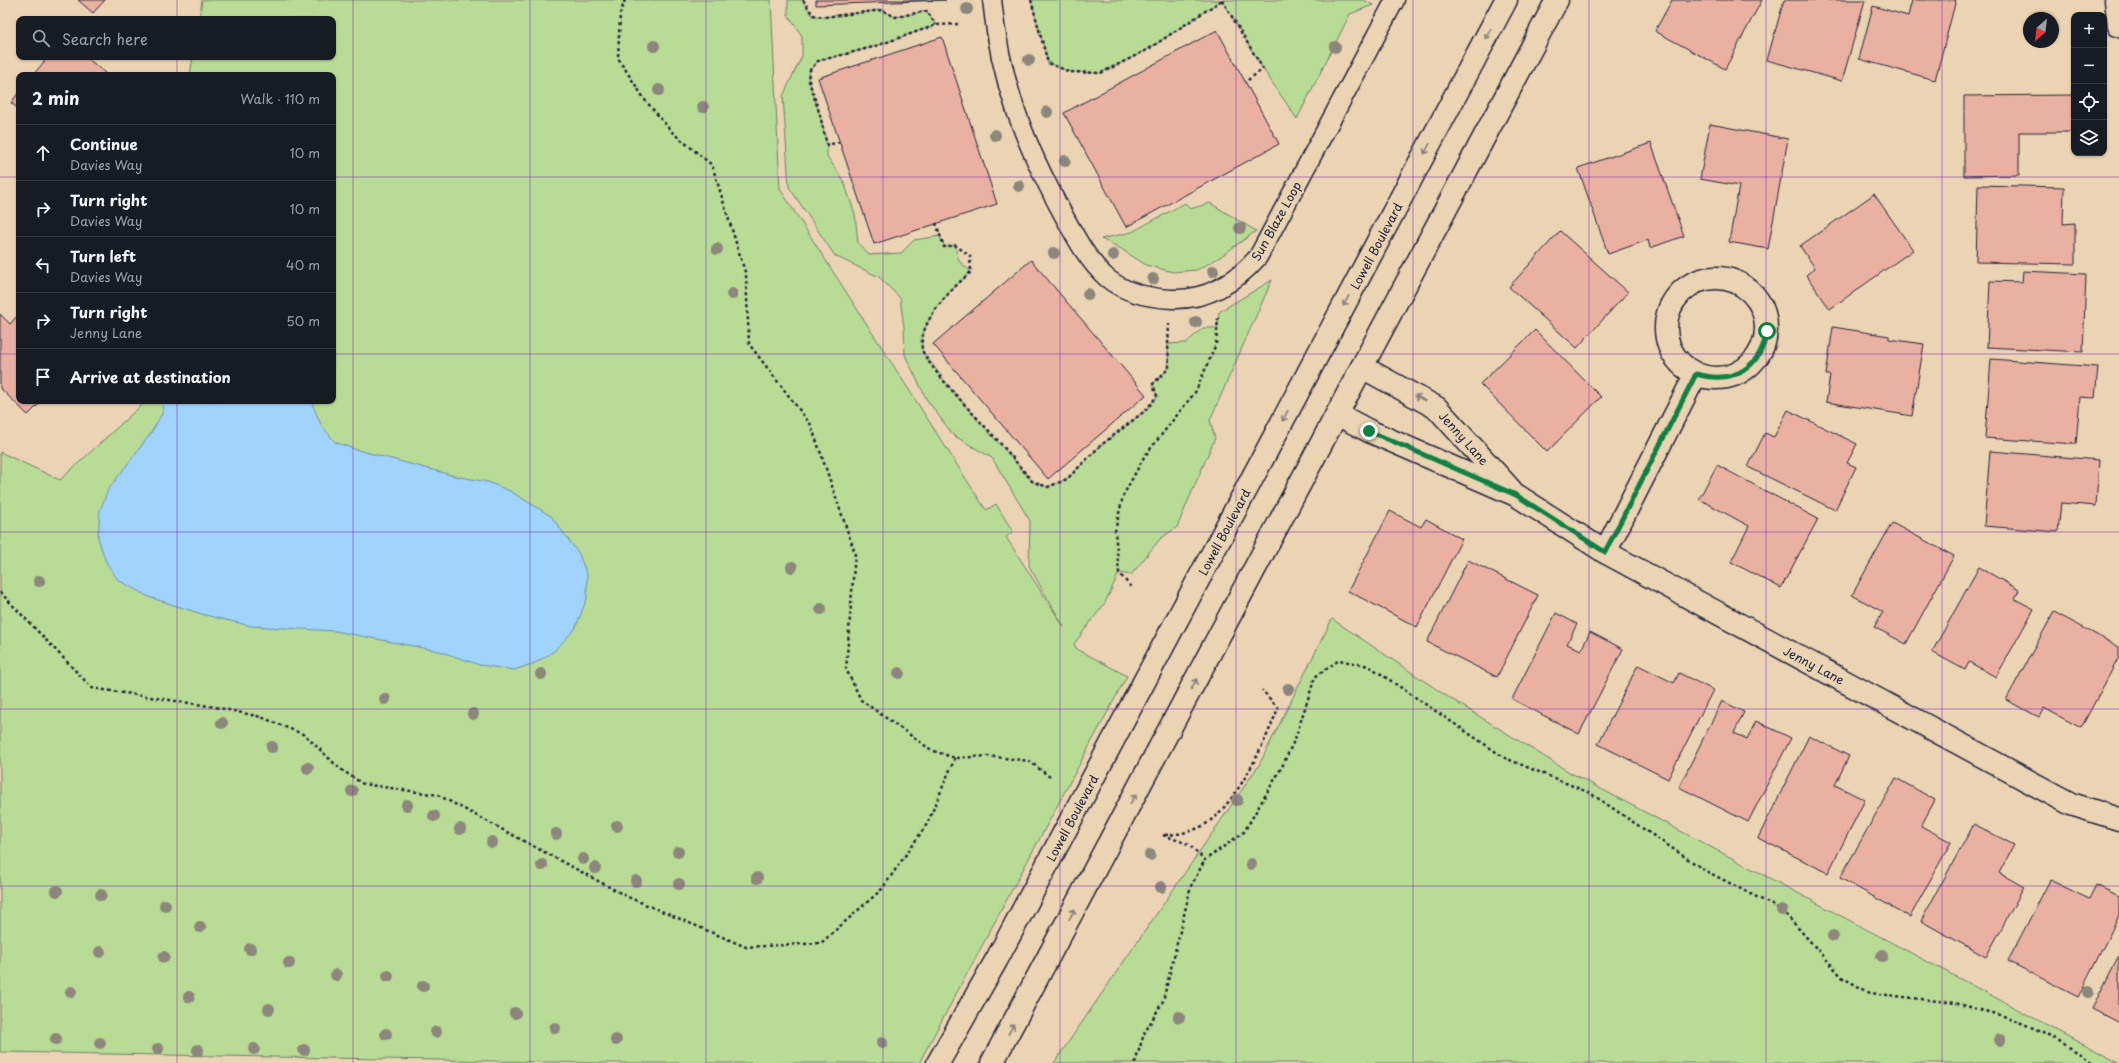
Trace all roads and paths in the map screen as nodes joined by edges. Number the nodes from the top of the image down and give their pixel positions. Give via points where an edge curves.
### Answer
1 (625, 0) edge
2 (803, 0) edge
3 (992, 0) edge
4 (1031, 0) edge
5 (1222, 0) edge
6 (1395, 0) edge
7 (1506, 0) edge
8 (1557, 0) edge
9 (2116, 0) edge
10 (958, 24) dead end
11 (936, 25) junction
12 (2119, 26) edge
13 (1245, 82) dead end
14 (840, 142) dead end
15 (936, 223) dead end
16 (1210, 292) junction
17 (1169, 324) dead end
18 (1362, 367) junction
19 (1696, 374) junction
20 (1337, 414) junction
21 (1516, 495) junction
22 (1605, 552) junction
23 (1131, 587) dead end
24 (0, 592) edge
25 (1262, 690) dead end
26 (955, 758) junction
27 (1050, 777) dead end
28 (2119, 819) edge
29 (1205, 860) junction
30 (938, 1063) edge
31 (992, 1063) edge
32 (1135, 1063) edge
33 (2094, 1063) edge

1 - 26 path via 620,14 618,58 646,100 673,133 712,165 746,275 749,344 811,425 855,553 846,668 862,700 931,750
2 - 11 path via 812,15 824,17 882,10 895,17 927,11
3 - 16 lane, Sun Blaze Loop via 995,33 1006,84 1023,134 1045,182 1085,254 1121,287 1152,298 1186,300
4 - 5 path via 1048,63 1070,72 1101,73 1147,50
5 - 13 path via 1263,69
6 - 16 lane, Sun Blaze Loop via 1258,257 1247,270 1219,290
7 -> 30 main road, Lowell Boulevard via 997,959
8 - 18 main road
9 - 12 main road
10 - 11 path
11 - 14 path via 873,47 818,61 810,70 808,78 827,145
15 - 17 path via 944,248 955,245 970,256 971,272 954,286 932,316 923,333 922,350 944,381 1033,482 1048,487 1067,479 1100,446 1150,405 1157,396 1153,384 1169,368
16 - 23 path via 1219,312 1216,344 1196,391 1144,457 1123,496 1115,530 1119,573
18 - 20 main road
21 -> 18 main road, Jenny Lane via 1437,408
19 - 19 main road via 1720,378 1743,371 1760,354 1765,343 1766,319 1762,307 1751,292 1736,282 1713,278 1701,280 1680,292 1672,302 1666,326 1670,349 1685,368
19 - 22 main road
20 - 21 main road, Jenny Lane via 1369,431
31 -> 20 main road
21 - 22 main road, Jenny Lane
22 - 28 main road, Jenny Lane via 2071,804
24 - 26 path via 92,688 215,707 261,717 305,735 339,768 363,784 438,795 628,896 746,948 821,943 882,890 927,824
25 - 29 path via 1278,708 1266,740 1231,798 1211,821 1187,833 1163,835 1188,844
26 - 27 path via 988,756 1029,761
29 - 32 path via 1191,886 1163,1001 1144,1034
29 - 33 path via 1244,832 1282,767 1296,736 1315,677 1339,660 1369,666 1505,758 1590,793 1706,871 1782,910 1843,978 1870,992 1954,1003 2007,1017 2045,1033

